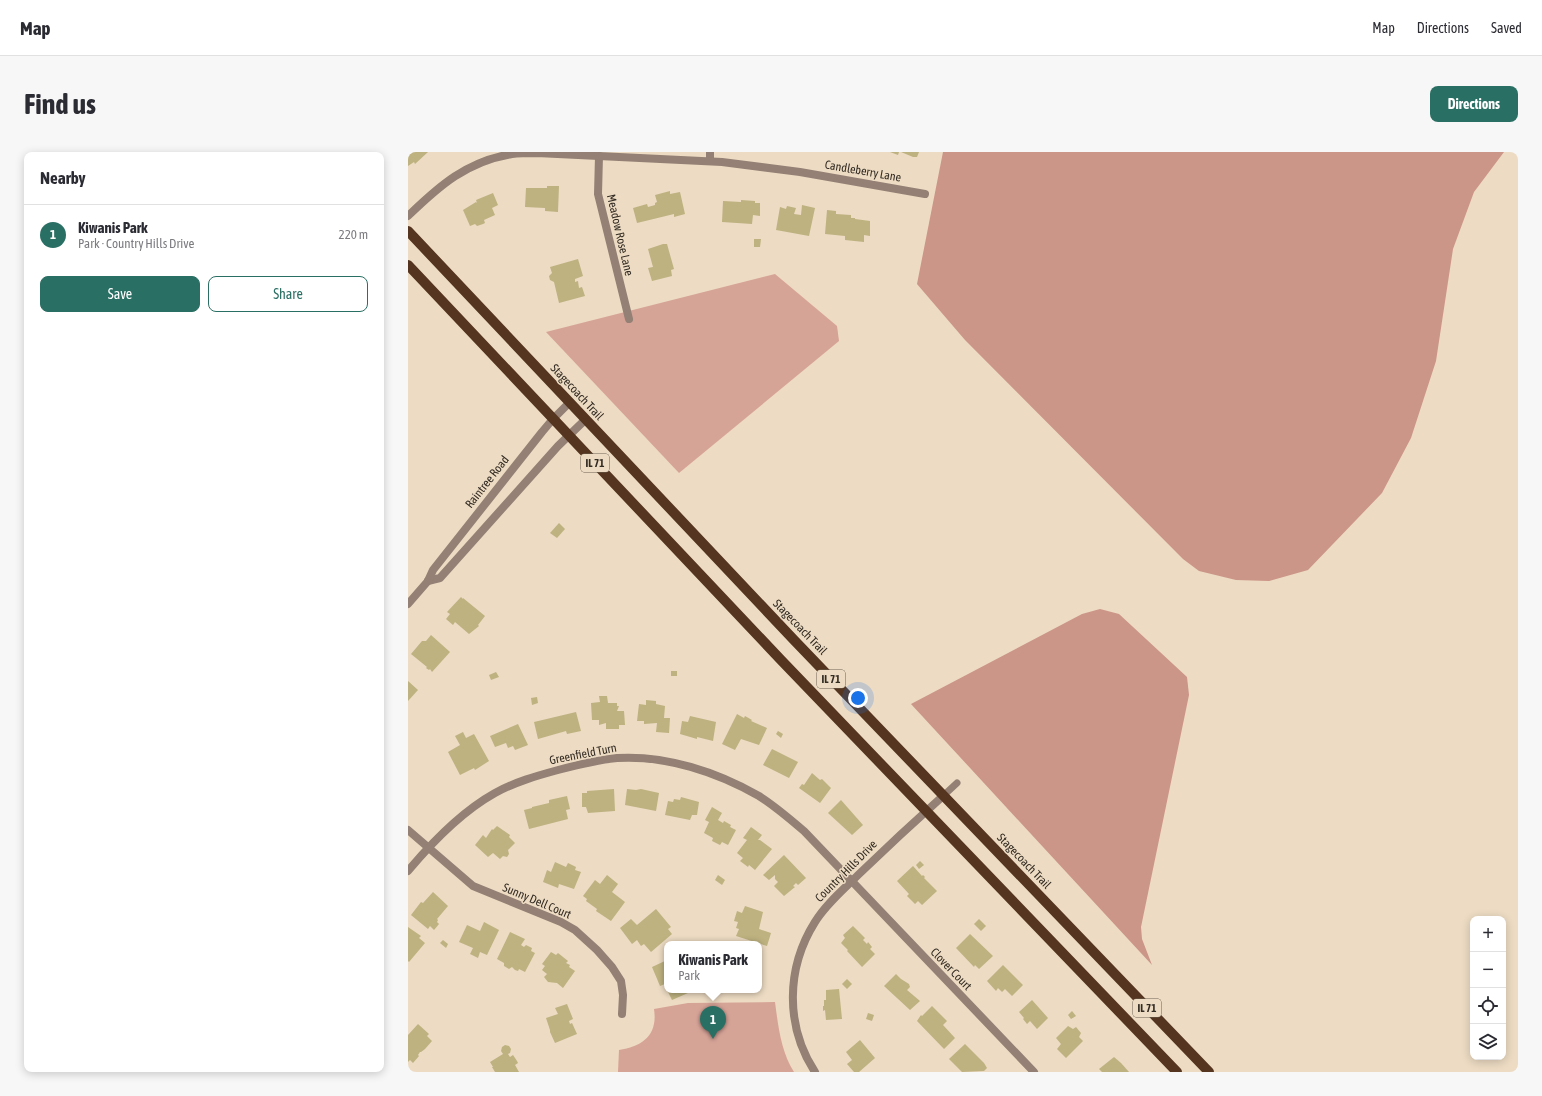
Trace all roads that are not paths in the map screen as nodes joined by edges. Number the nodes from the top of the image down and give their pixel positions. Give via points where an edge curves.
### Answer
1 (710, 152) edge
2 (599, 156) junction
3 (710, 161) junction
4 (925, 194) dead end
5 (408, 216) edge
6 (408, 231) edge
7 (408, 266) edge
8 (629, 319) dead end
9 (570, 402) junction
10 (553, 418) junction
11 (586, 419) junction
12 (569, 436) junction
13 (428, 581) junction
14 (408, 604) edge
15 (957, 783) dead end
16 (943, 796) junction
17 (926, 812) junction
18 (408, 830) edge
19 (428, 847) junction
20 (408, 871) edge
21 (852, 882) junction
22 (622, 1014) dead end
23 (815, 1072) edge
24 (1034, 1072) edge
25 (1177, 1072) edge
26 (1209, 1072) edge

1 - 3 street
2 - 3 street, Candleberry Lane
2 - 5 street, Candleberry Lane via 537,153 500,157 473,166 451,178
2 - 8 street, Meadow Rose Lane via 598,194
3 - 4 street, Candleberry Lane via 800,172
6 - 9 main road, Stagecoach Trail / IL 71
7 - 10 main road, IL 71
9 - 10 street, Raintree Road
9 - 11 main road, Stagecoach Trail / IL 71
10 - 12 main road, IL 71
10 - 13 street, Raintree Road via 433,570
11 - 12 street, Raintree Road
11 - 16 main road, Stagecoach Trail / IL 71
12 - 13 street, Raintree Road via 440,578
12 - 17 main road, IL 71
13 - 14 street, Raintree Road
15 - 16 lane
16 - 17 street, Country Hills Drive
16 - 26 main road, Stagecoach Trail / IL 71
17 - 21 street, Country Hills Drive
17 - 25 main road, IL 71
18 - 19 street, Sunny Dell Court
19 - 20 street, Greenfield Turn
19 - 21 street, Greenfield Turn via 461,817 495,793 530,778 592,762 638,758 706,771 760,797 804,831
19 - 22 street, Sunny Dell Court via 473,886 575,930 612,967 621,981
21 - 23 street, Country Hills Drive via 831,901 815,921 803,944 795,971 792,996 795,1023 801,1047
21 - 24 street, Clover Court

